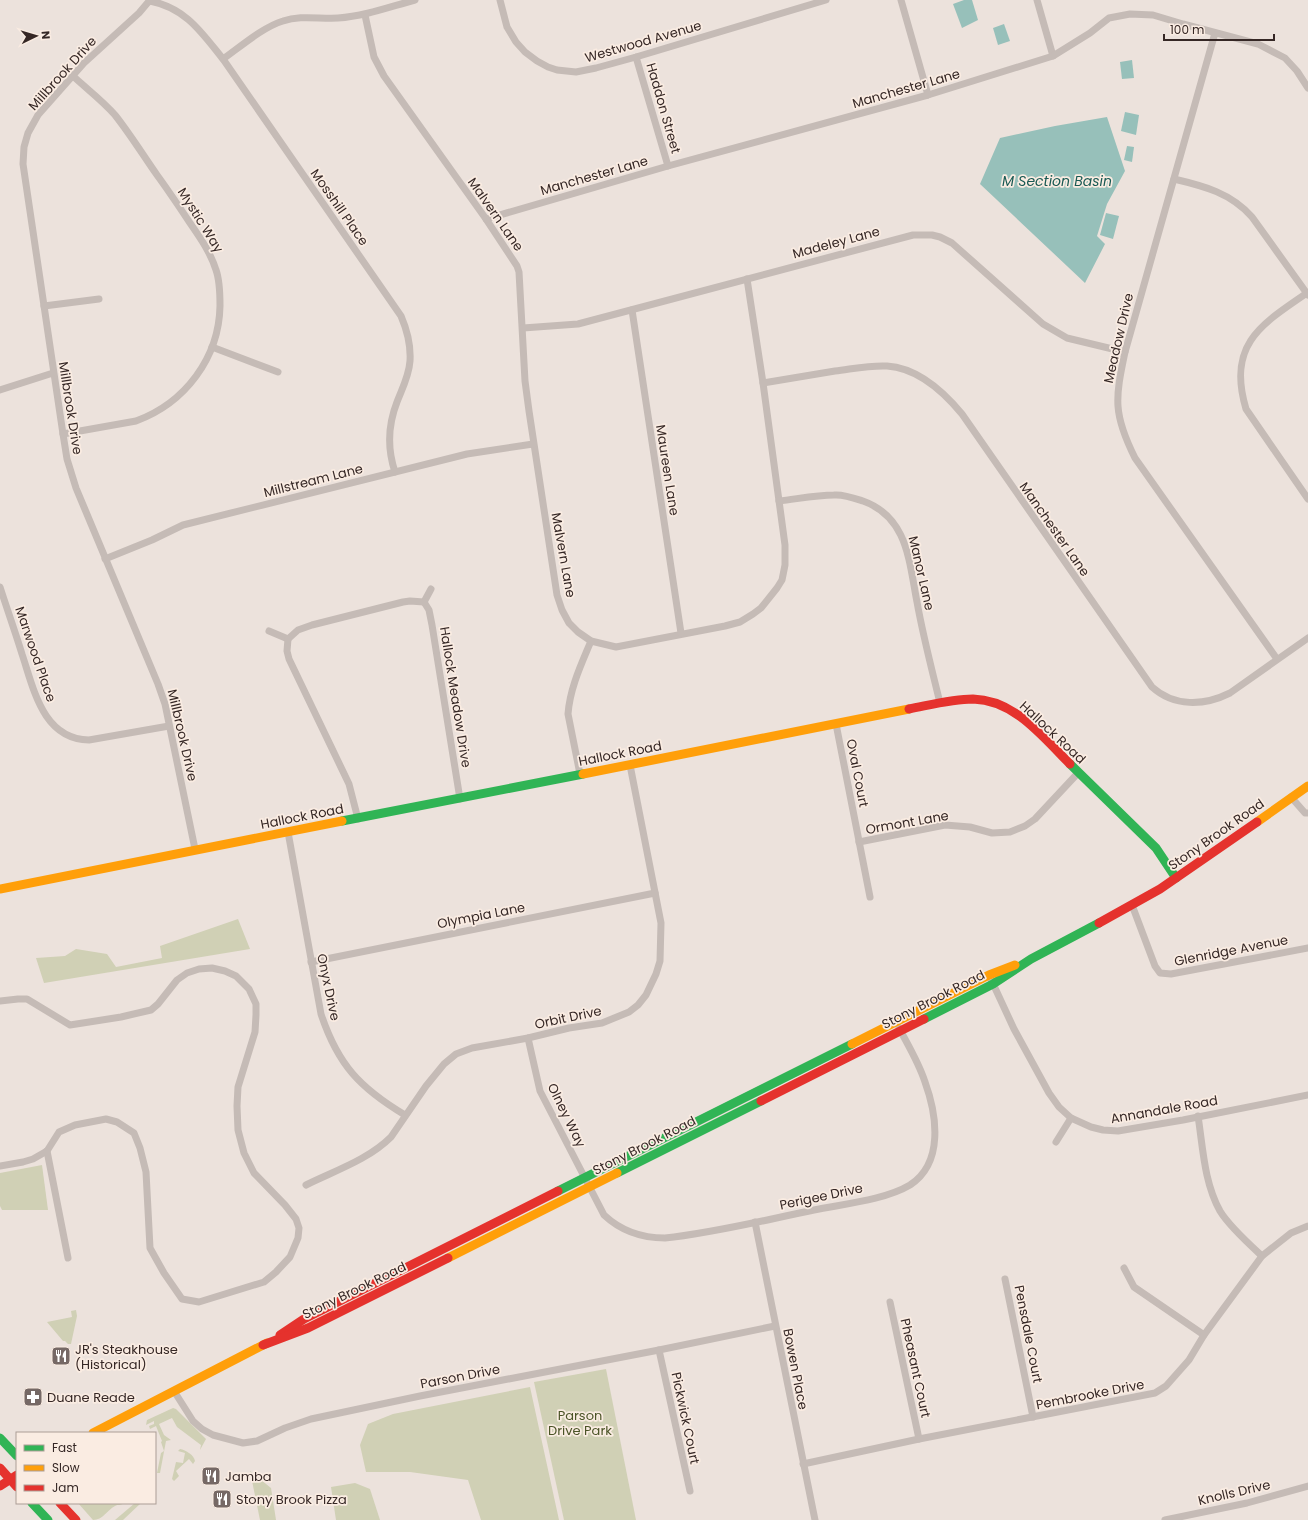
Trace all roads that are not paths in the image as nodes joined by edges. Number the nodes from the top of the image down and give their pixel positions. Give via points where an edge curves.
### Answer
1 (150, 0) edge
2 (415, 0) edge
3 (500, 0) edge
4 (826, 0) edge
5 (901, 0) edge
6 (1037, 0) edge
7 (365, 15) junction
8 (1215, 33) junction
9 (1054, 56) junction
10 (636, 57) junction
11 (223, 59) junction
12 (73, 76) junction
13 (1308, 88) edge
14 (928, 95) junction
15 (668, 166) junction
16 (1174, 178) junction
17 (486, 219) junction
18 (746, 279) junction
19 (1307, 294) edge
20 (99, 299) dead end
21 (44, 306) junction
22 (632, 310) junction
23 (523, 328) junction
24 (212, 347) junction
25 (1125, 352) junction
26 (278, 372) dead end
27 (53, 373) junction
28 (763, 382) junction
29 (0, 390) edge
30 (63, 434) junction
31 (533, 444) junction
32 (395, 472) junction
33 (1308, 500) edge
34 (779, 501) junction
35 (105, 559) junction
36 (0, 587) edge
37 (431, 589) dead end
38 (424, 602) junction
39 (269, 631) dead end
40 (681, 633) junction
41 (1308, 638) edge
42 (288, 639) junction
43 (591, 641) junction
44 (1277, 659) junction
45 (940, 703) junction
46 (836, 724) junction
47 (169, 726) junction
48 (630, 765) junction
49 (1078, 773) junction
50 (580, 774) junction
51 (1308, 786) edge
52 (1291, 798) junction
53 (460, 799) junction
54 (1308, 813) edge
55 (358, 819) junction
56 (288, 832) junction
57 (859, 842) junction
58 (196, 849) junction
59 (1176, 878) junction
60 (0, 889) edge
61 (655, 892) junction
62 (870, 897) dead end
63 (1132, 905) junction
64 (1308, 948) edge
65 (1031, 959) junction
66 (311, 962) junction
67 (989, 975) junction
68 (993, 984) junction
69 (0, 1001) edge
70 (896, 1022) junction
71 (900, 1030) junction
72 (528, 1038) junction
73 (755, 1092) junction
74 (1308, 1095) edge
75 (759, 1102) junction
76 (405, 1115) junction
77 (1198, 1116) junction
78 (1071, 1118) junction
79 (1056, 1142) dead end
80 (47, 1152) junction
81 (0, 1166) edge
82 (584, 1178) junction
83 (306, 1184) dead end
84 (589, 1188) junction
85 (755, 1222) junction
86 (1308, 1226) edge
87 (444, 1249) junction
88 (1262, 1256) junction
89 (68, 1258) dead end
90 (449, 1258) junction
91 (1124, 1268) dead end
92 (1005, 1279) dead end
93 (890, 1302) dead end
94 (775, 1326) junction
95 (1204, 1335) junction
96 (263, 1345) junction
97 (659, 1350) junction
98 (174, 1391) junction
99 (1033, 1417) junction
100 (95, 1432) edge
101 (0, 1438) edge
102 (919, 1439) junction
103 (16, 1455) edge
104 (803, 1464) junction
105 (0, 1468) edge
106 (14, 1477) edge
107 (0, 1486) edge
108 (1308, 1486) edge
109 (690, 1491) dead end
110 (33, 1504) edge
111 (61, 1504) edge
112 (48, 1520) edge
113 (76, 1520) edge
114 (815, 1520) edge
115 (1165, 1520) edge

1 - 11 street, Mosshill Place via 188,17
1 - 12 street, Millbrook Drive
2 - 7 street
3 - 10 street, Westwood Avenue via 508,27 516,42 525,52 548,67 576,72
4 - 10 street, Westwood Avenue
5 - 14 street
6 - 9 street
7 - 11 street via 282,21
7 - 17 street, Malvern Lane via 374,56 384,76
8 - 9 street, Manchester Lane via 1153,15 1130,14 1109,18
8 - 13 street, Manchester Lane via 1258,44 1285,58
8 - 16 street, Meadow Drive
9 - 14 street, Manchester Lane
10 - 15 street, Haddon Street
11 - 32 street, Mosshill Place via 394,305 406,328 410,363 405,385 394,411 390,432 390,452
12 - 21 street, Millbrook Drive via 38,114 24,147 23,164
12 - 24 street, Mystic Way via 115,114 198,234 211,257 220,298 220,321
14 - 15 street, Manchester Lane
15 - 17 street, Manchester Lane
16 - 19 street via 1224,194 1243,207
16 - 25 street, Meadow Drive
17 - 23 street, Malvern Lane via 517,266
18 - 22 street, Madeley Lane
18 - 25 street, Madeley Lane via 895,239 912,235 932,235 952,243 1043,324 1067,338
18 - 28 street, Malvern Lane
19 - 33 street via 1261,327 1247,348 1240,376 1246,409
20 - 21 street
21 - 27 street, Millbrook Drive
22 - 23 street, Madeley Lane via 578,324
22 - 40 street, Maureen Lane
23 - 31 street, Malvern Lane via 525,381
24 - 26 street
24 - 30 street, Mystic Way via 198,373 176,398 158,410 136,421
25 - 44 street, Meadow Drive via 1117,393 1117,406 1125,438 1135,458
27 - 29 street
27 - 30 street, Millbrook Drive
28 - 34 street, Malvern Lane
28 - 44 street, Manchester Lane via 887,366 900,368 936,387 962,414 1152,688 1160,695 1183,702 1207,702 1230,693
30 - 35 street, Millbrook Drive via 76,488
31 - 32 street, Millstream Lane via 482,451
31 - 43 street, Malvern Lane via 557,594 569,623
32 - 35 street, Millstream Lane via 183,525
34 - 40 street, Malvern Lane via 785,565 778,588 761,608 740,622
34 - 45 street, Manor Lane via 835,494 856,498 873,505 897,528 908,554
35 - 47 street, Millbrook Drive via 158,684
36 - 47 street, Marwood Place via 35,695 44,714 62,733 78,740 89,740
37 - 38 street
38 - 42 street via 404,602 312,625 298,630
38 - 53 street, Hallock Meadow Drive via 429,610 432,625
39 - 42 street
40 - 43 street, Malvern Lane via 616,647
41 - 44 street, Manchester Lane
42 - 55 street via 289,659 349,784
43 - 50 street via 576,676 568,714
45 - 46 main road, Hallock Road
45 - 49 main road, Hallock Road via 973,698 1006,707 1024,720
46 - 48 main road, Hallock Road
46 - 57 street, Oval Court
47 - 58 street, Millbrook Drive
48 - 50 main road, Hallock Road
48 - 61 street, Orbit Drive
49 - 57 street, Ormont Lane via 1035,819 1010,832 992,833 970,827 945,825
49 - 59 main road, Hallock Road via 1156,848
50 - 53 main road, Hallock Road
51 - 52 main road, Stony Brook Road
52 - 54 street
52 - 59 main road, Stony Brook Road
53 - 55 main road, Hallock Road
55 - 56 main road, Hallock Road
56 - 58 main road, Hallock Road
56 - 66 street, Onyx Drive
57 - 62 street, Oval Court
58 - 60 main road, Hallock Road
59 - 63 main road, Stony Brook Road
61 - 66 street, Olympia Lane
61 - 72 street, Orbit Drive via 661,922 660,961 650,989 638,1005 629,1012 602,1023
63 - 64 street, Glenridge Avenue via 1160,973 1171,974
63 - 65 main road, Stony Brook Road
65 - 67 main road, Stony Brook Road
65 - 68 main road, Stony Brook Road
66 - 76 street, Onyx Drive via 321,1014 337,1052 355,1078 386,1104
67 - 68 street, Annandale Road
67 - 70 main road, Stony Brook Road
68 - 71 main road, Stony Brook Road
68 - 78 street, Annandale Road via 1049,1093 1058,1107
69 - 80 street via 27,999 70,1025 151,1010 177,980 199,969 212,968 236,976 249,989 256,1004 255,1032 238,1087 238,1130 244,1153 254,1173 296,1218 298,1238 290,1257 264,1282 199,1302 182,1299 150,1248 146,1172 134,1133 117,1122 106,1119 75,1125 60,1132
70 - 71 street, Perigee Drive
70 - 73 main road, Stony Brook Road
71 - 75 main road, Stony Brook Road
71 - 85 street, Perigee Drive via 926,1083 933,1118 935,1142 926,1170 910,1184 883,1196
72 - 76 street, Orbit Drive via 472,1048 456,1054 435,1075
72 - 82 street, Olney Way via 540,1091
73 - 75 main road
73 - 82 main road, Stony Brook Road
74 - 77 street, Annandale Road
75 - 84 main road, Stony Brook Road
76 - 83 street, Orbit Drive via 391,1137 380,1147
77 - 78 street, Annandale Road via 1118,1131 1091,1127
77 - 88 street via 1212,1193 1221,1212
78 - 79 street
80 - 81 street via 23,1162
80 - 89 street
82 - 84 street, Perigee Drive
82 - 87 main road, Stony Brook Road
84 - 85 street, Perigee Drive via 608,1219 625,1231 641,1236 675,1237
84 - 90 main road, Stony Brook Road
85 - 94 street, Bowen Place
86 - 88 street, Pembrooke Drive via 1291,1233
87 - 90 main road
87 - 96 main road, Stony Brook Road via 304,1319
88 - 95 street, Pembrooke Drive
90 - 96 main road, Stony Brook Road via 308,1328
91 - 95 street via 1134,1287
92 - 99 street, Pensdale Court
93 - 102 street, Pheasant Court
94 - 97 street, Parson Drive
94 - 104 street, Bowen Place
95 - 99 street, Pembrooke Drive via 1189,1360 1173,1379 1155,1393
96 - 98 main road, Stony Brook Road
97 - 98 street, Parson Drive via 307,1420 257,1441 244,1443 213,1435 202,1429 193,1421
97 - 109 street, Pickwick Court
98 - 100 main road, Stony Brook Road
99 - 102 street, Pembrooke Drive
101 - 103 main road
102 - 104 street, Pembrooke Drive
104 - 114 street, Bowen Place
105 - 106 main road
106 - 107 main road
108 - 115 street, Knolls Drive via 1246,1503
110 - 112 main road
111 - 113 main road

